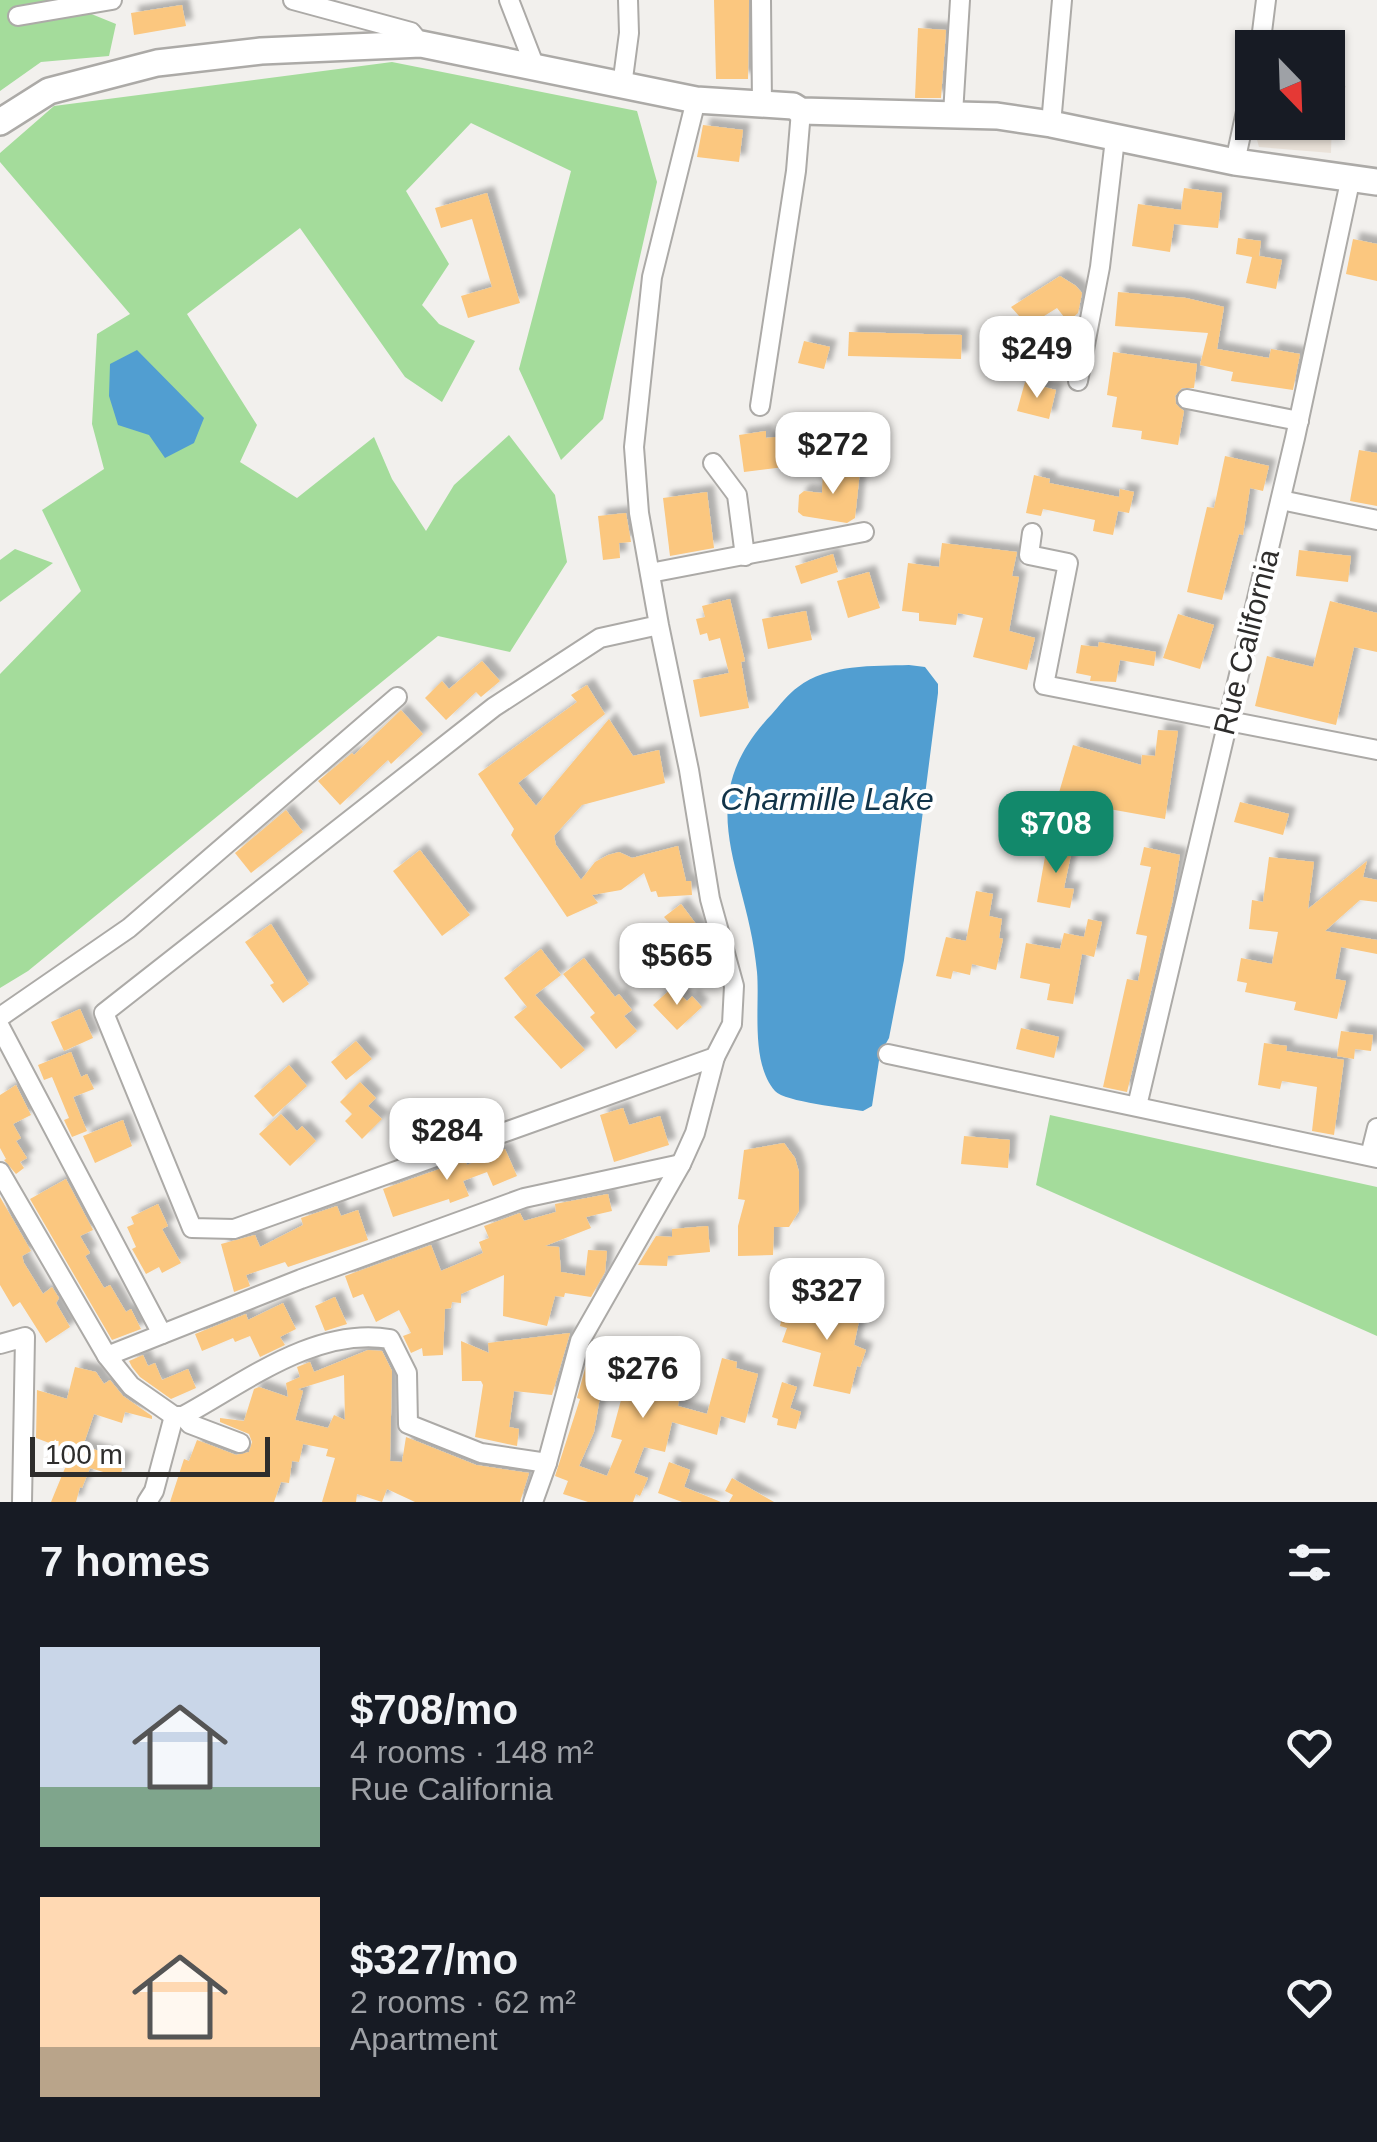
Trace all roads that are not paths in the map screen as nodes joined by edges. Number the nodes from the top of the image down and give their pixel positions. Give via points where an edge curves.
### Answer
1 (112, 0) edge
2 (292, 0) edge
3 (509, 0) edge
4 (628, 0) edge
5 (761, 0) edge
6 (960, 0) edge
7 (1062, 0) edge
8 (1266, 0) edge
9 (18, 16) dead end
10 (1262, 30) edge
11 (421, 44) junction
12 (536, 67) junction
13 (622, 86) junction
14 (696, 100) junction
15 (762, 105) junction
16 (801, 111) junction
17 (953, 114) junction
18 (0, 122) edge
19 (1051, 124) junction
20 (1115, 139) junction
21 (1239, 140) edge
22 (1234, 162) junction
23 (1351, 177) junction
24 (1377, 182) edge
25 (1078, 380) dead end
26 (1187, 399) dead end
27 (760, 406) dead end
28 (1299, 421) junction
29 (713, 463) dead end
30 (1281, 500) junction
31 (1377, 520) edge
32 (864, 532) dead end
33 (1032, 533) dead end
34 (745, 556) junction
35 (650, 573) junction
36 (659, 625) junction
37 (396, 697) dead end
38 (1226, 722) junction
39 (1377, 750) edge
40 (0, 1017) edge
41 (0, 1027) edge
42 (888, 1054) dead end
43 (715, 1057) junction
44 (1137, 1106) junction
45 (1377, 1128) edge
46 (1374, 1157) edge
47 (681, 1164) junction
48 (0, 1172) edge
49 (162, 1334) junction
50 (0, 1344) edge
51 (108, 1356) junction
52 (179, 1416) junction
53 (240, 1443) dead end
54 (547, 1463) junction
55 (22, 1502) edge
56 (147, 1502) edge
57 (533, 1502) edge

1 - 9 street
2 - 11 street via 411,32
3 - 12 street
4 - 13 street
5 - 15 street
6 - 17 street
7 - 19 street
8 - 10 street
11 - 12 main road
11 - 18 main road via 157,63 49,91
12 - 13 main road
13 - 14 main road
14 - 15 main road
14 - 35 street via 652,277 634,447
15 - 16 main road
16 - 17 main road
16 - 27 street
17 - 19 main road
19 - 20 main road
20 - 22 main road
20 - 25 street
21 - 22 street
22 - 23 main road
23 - 24 main road
23 - 28 street, Rue California
26 - 28 street
28 - 30 street, Rue California
29 - 34 street via 737,495
30 - 31 street
30 - 38 street, Rue California
32 - 34 street
33 - 38 street via 1029,555 1068,563 1044,685
34 - 35 street
35 - 36 street
36 - 43 street via 710,899 734,986 732,1024
36 - 43 street via 600,638 494,707 104,1013 192,1228 215,1231
37 - 40 street via 129,928
38 - 39 street
38 - 44 street, Rue California
41 - 49 street
42 - 44 street
43 - 47 street
44 - 46 street
45 - 46 street
47 - 49 street via 524,1198
47 - 54 street via 580,1340
48 - 51 street
49 - 51 street
50 - 55 street via 25,1338
51 - 52 street via 130,1386
52 - 53 street
52 - 54 street via 324,1343 374,1336 390,1339 407,1373 408,1424 482,1452
52 - 56 street
54 - 57 street

